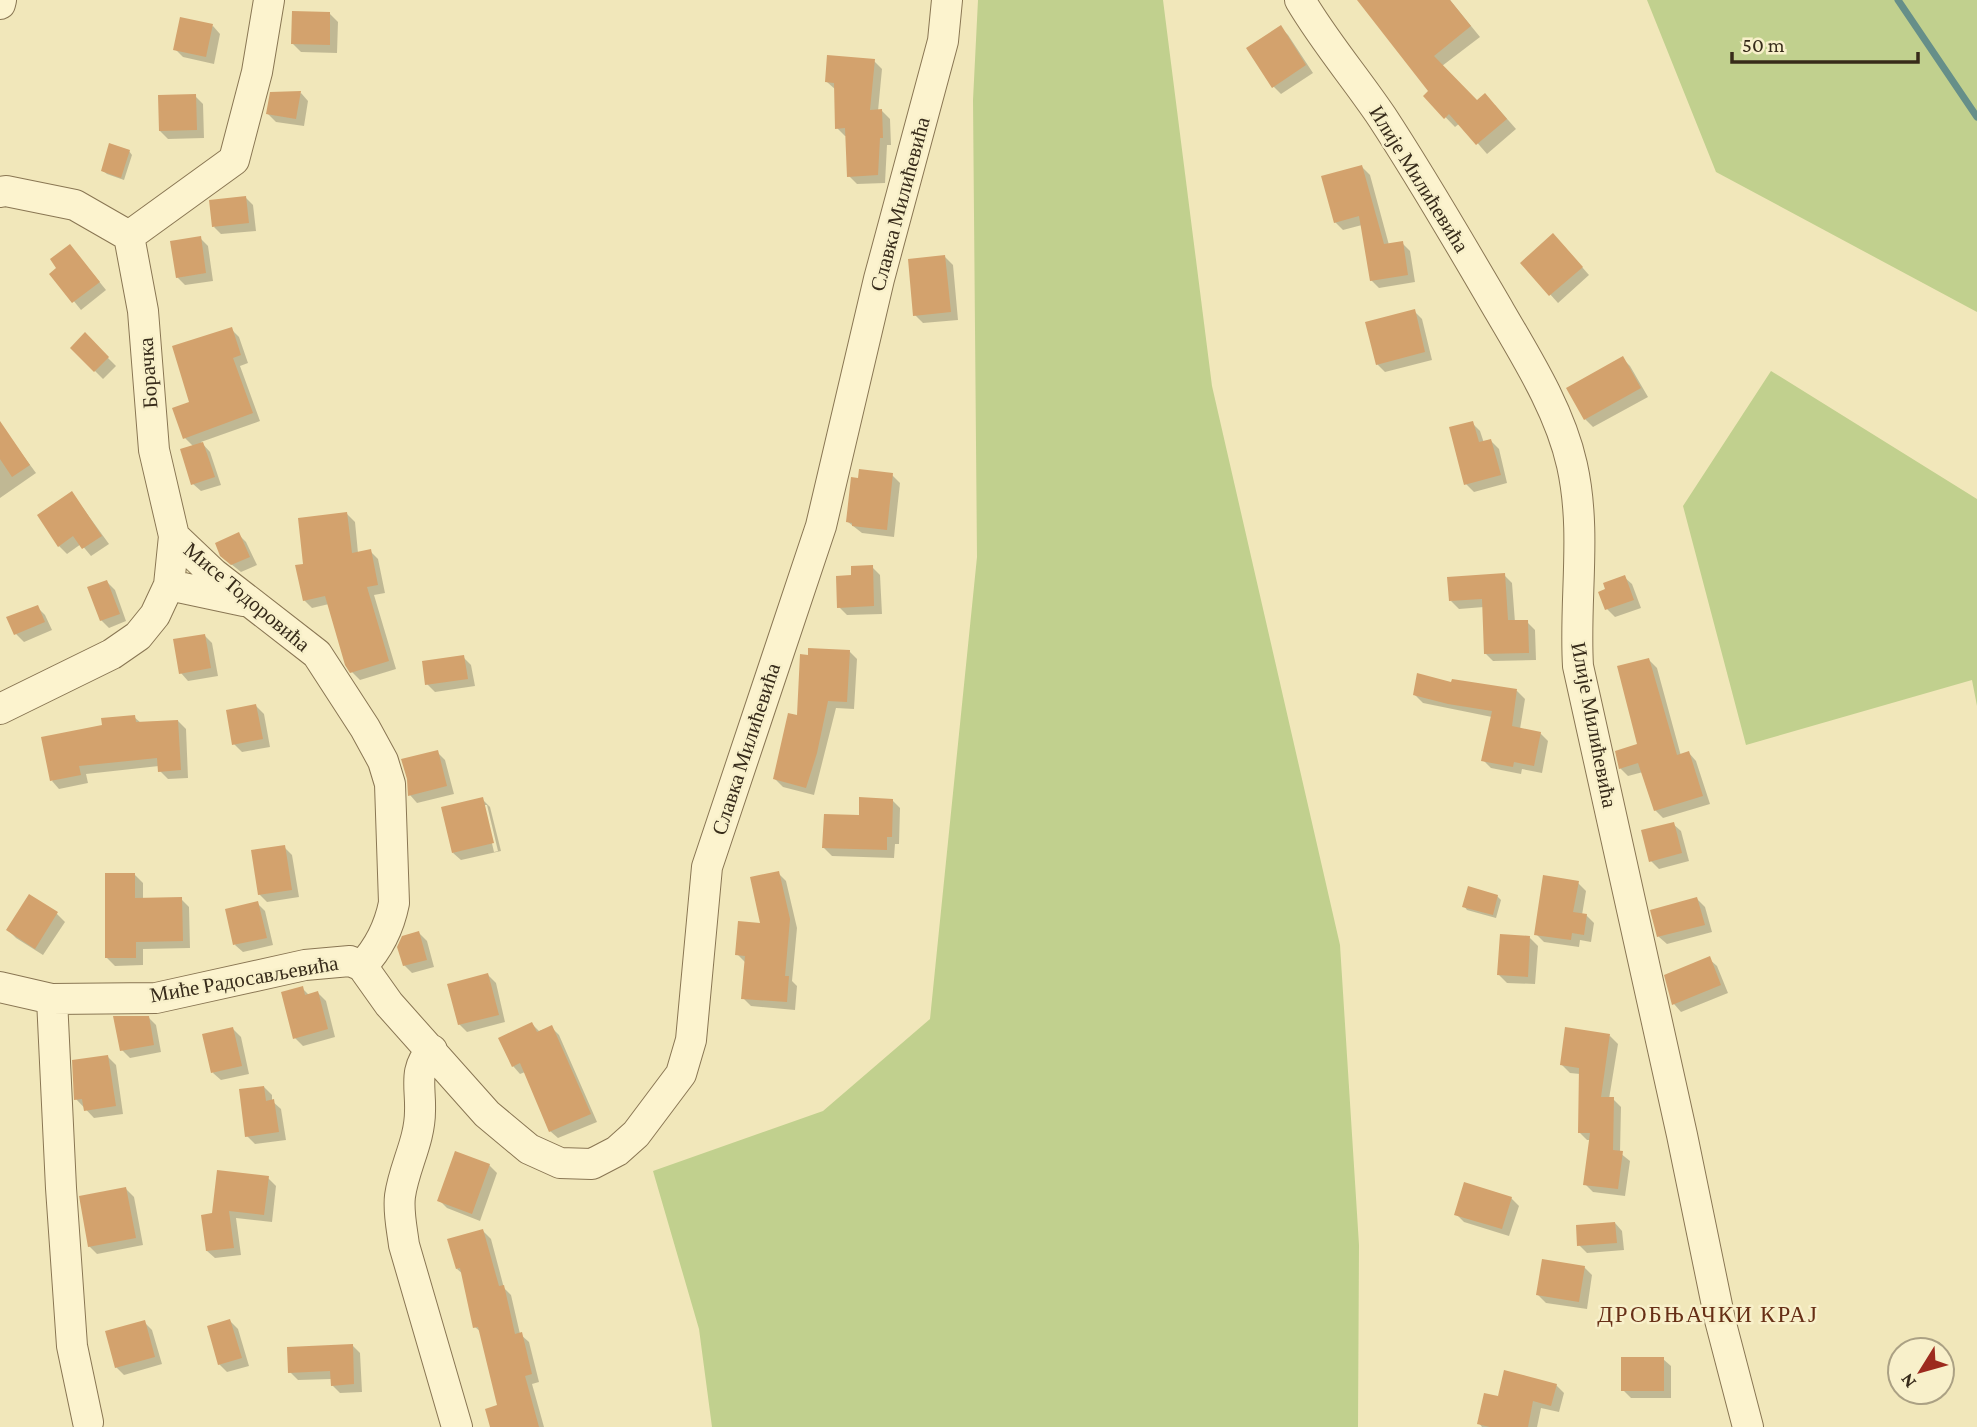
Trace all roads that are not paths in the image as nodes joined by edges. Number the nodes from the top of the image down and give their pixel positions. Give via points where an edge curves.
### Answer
1 (269, 0) edge
2 (947, 0) edge
3 (1300, 0) edge
4 (0, 192) edge
5 (129, 236) junction
6 (174, 536) junction
7 (169, 585) junction
8 (251, 603) junction
9 (0, 709) edge
10 (362, 966) junction
11 (0, 988) edge
12 (52, 999) junction
13 (432, 1050) junction
14 (88, 1422) dead end
15 (457, 1427) edge
16 (1748, 1427) edge

1 - 5 street via 257,72 234,160
2 - 13 street, Славка Милићевића via 943,41 879,279 821,526 707,867 691,1040 681,1074 617,1151 592,1164 560,1164 529,1149 487,1114
3 - 16 street, Илије Милићевића via 1427,188 1516,340 1567,445 1579,509 1578,666 1720,1320
4 - 5 street via 75,205
5 - 6 street, Борачка via 143,311 154,450
6 - 7 street, Борачка
6 - 8 street, Мисе Тодоровића
7 - 8 street
7 - 9 street, Борачка via 155,615 138,636 112,654
8 - 10 street, Мисе Тодоровића via 317,654 383,761 390,784 394,903 383,937
10 - 12 street, Миће Радосављевића via 341,960 305,965 156,998
10 - 13 street, Славка Милићевића
11 - 12 street, Миће Радосављевића
12 - 14 street via 72,1346
13 - 15 street via 418,1072 421,1112 400,1196 400,1218

